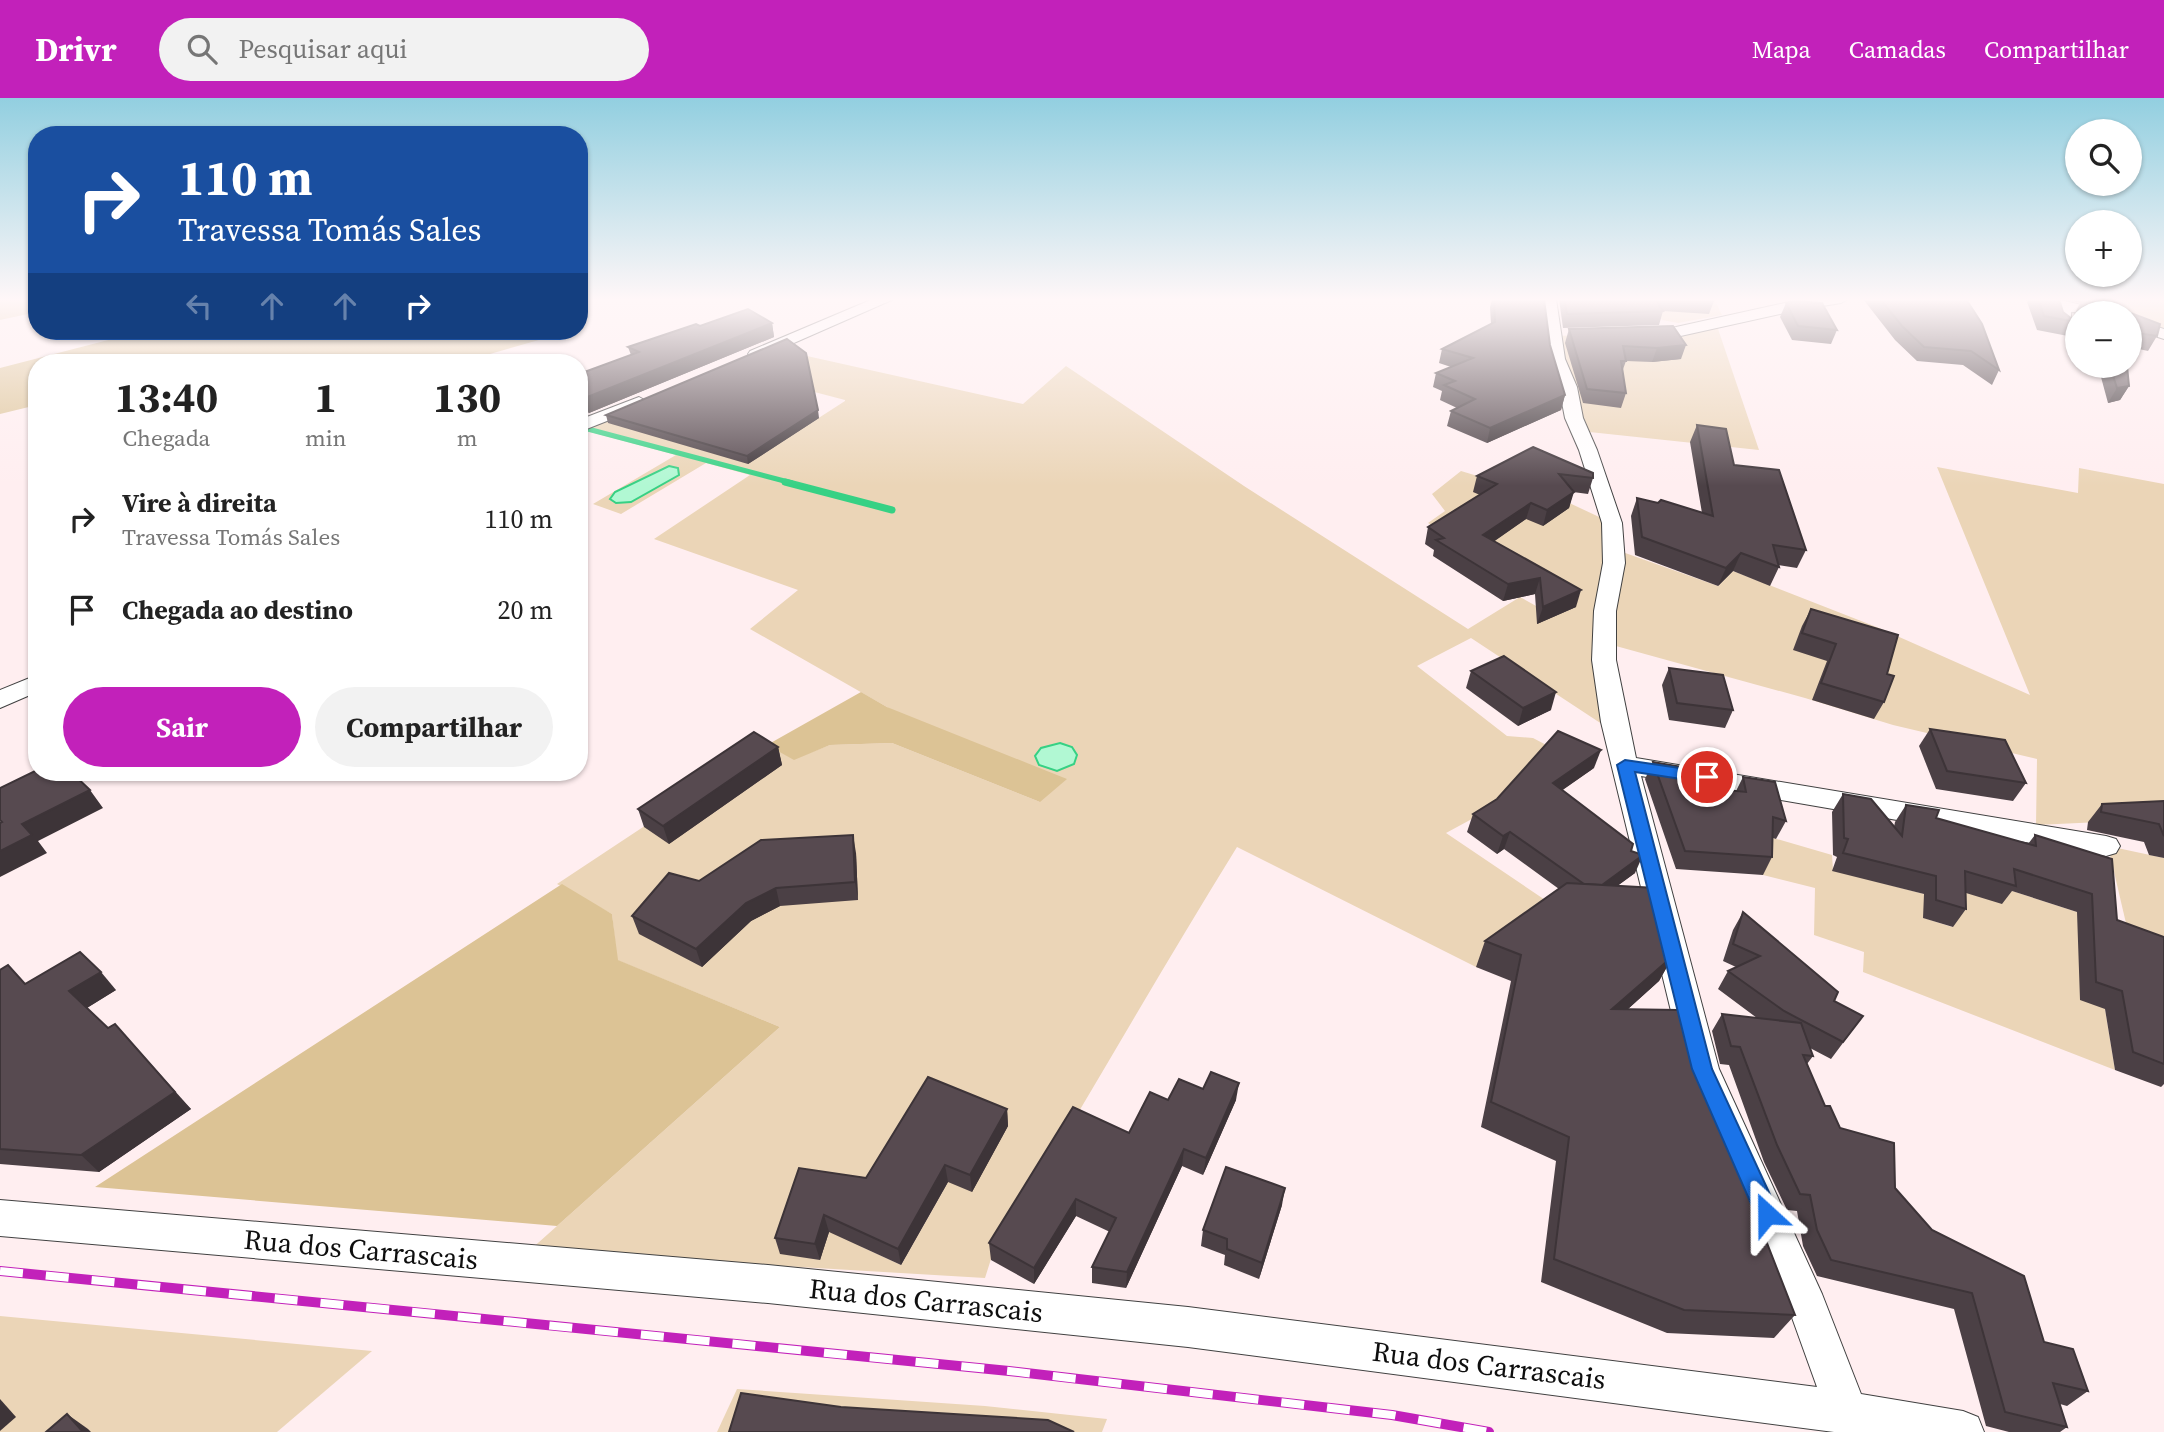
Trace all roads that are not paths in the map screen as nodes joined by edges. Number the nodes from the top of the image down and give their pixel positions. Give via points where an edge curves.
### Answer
1 (1558, 361) edge
2 (656, 395) edge
3 (588, 423) edge
4 (28, 686) edge
5 (0, 700) edge
6 (1625, 765) junction
7 (2106, 846) dead end
8 (0, 1218) edge
9 (1851, 1422) edge
10 (1963, 1432) edge

1 - 6 street via 1612,523 1614,563 1605,611 1604,660
2 - 3 street
4 - 5 street
6 - 7 street
6 - 9 street via 1702,1069 1808,1308
8 - 9 street, Rua dos Carrascais via 768,1283 1188,1326
9 - 10 street, Rua dos Carrascais

